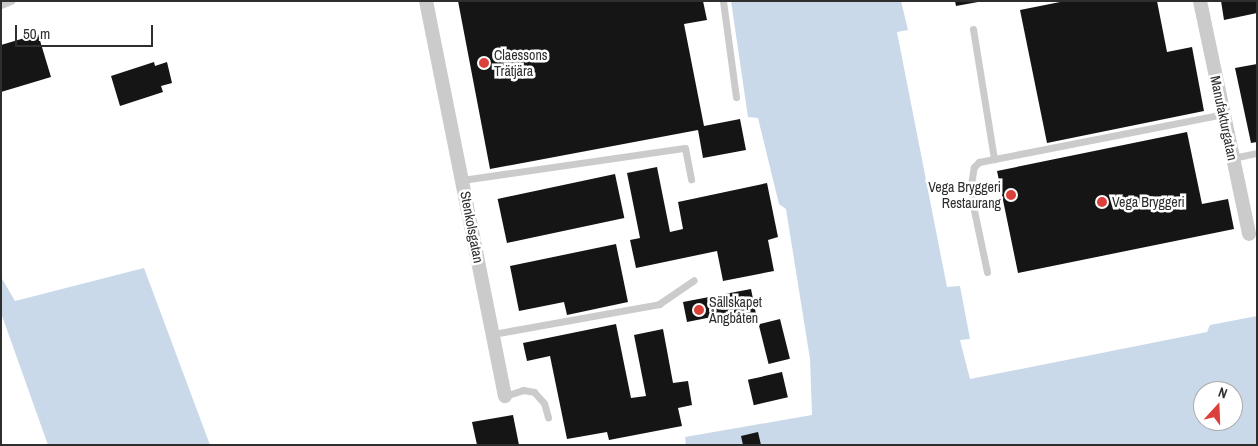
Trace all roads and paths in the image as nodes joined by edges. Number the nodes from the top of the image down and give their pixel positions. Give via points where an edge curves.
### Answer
1 (11, 1) edge
2 (426, 1) edge
3 (723, 1) edge
4 (1200, 1) edge
5 (1, 5) edge
6 (973, 29) dead end
7 (736, 97) dead end
8 (1223, 114) junction
9 (1257, 153) edge
10 (1232, 158) junction
11 (994, 159) junction
12 (691, 179) dead end
13 (462, 180) junction
14 (1249, 234) dead end
15 (986, 272) dead end
16 (694, 280) dead end
17 (493, 334) junction
18 (505, 396) joint
19 (548, 417) dead end

1 - 5 lane
2 - 13 street, Stenkolsgatan
3 - 7 lane
4 - 8 street, Manufakturgatan
6 - 11 lane
8 - 10 street, Manufakturgatan
8 - 11 lane
9 - 10 lane
10 - 14 street, Manufakturgatan
11 - 15 lane via 974,167 970,190
12 - 13 lane via 685,148
13 - 17 street, Stenkolsgatan
16 - 17 lane via 659,304
17 - 18 street, Stenkolsgatan
18 - 19 lane, Stenkolsgatan via 522,390 534,392 544,403

